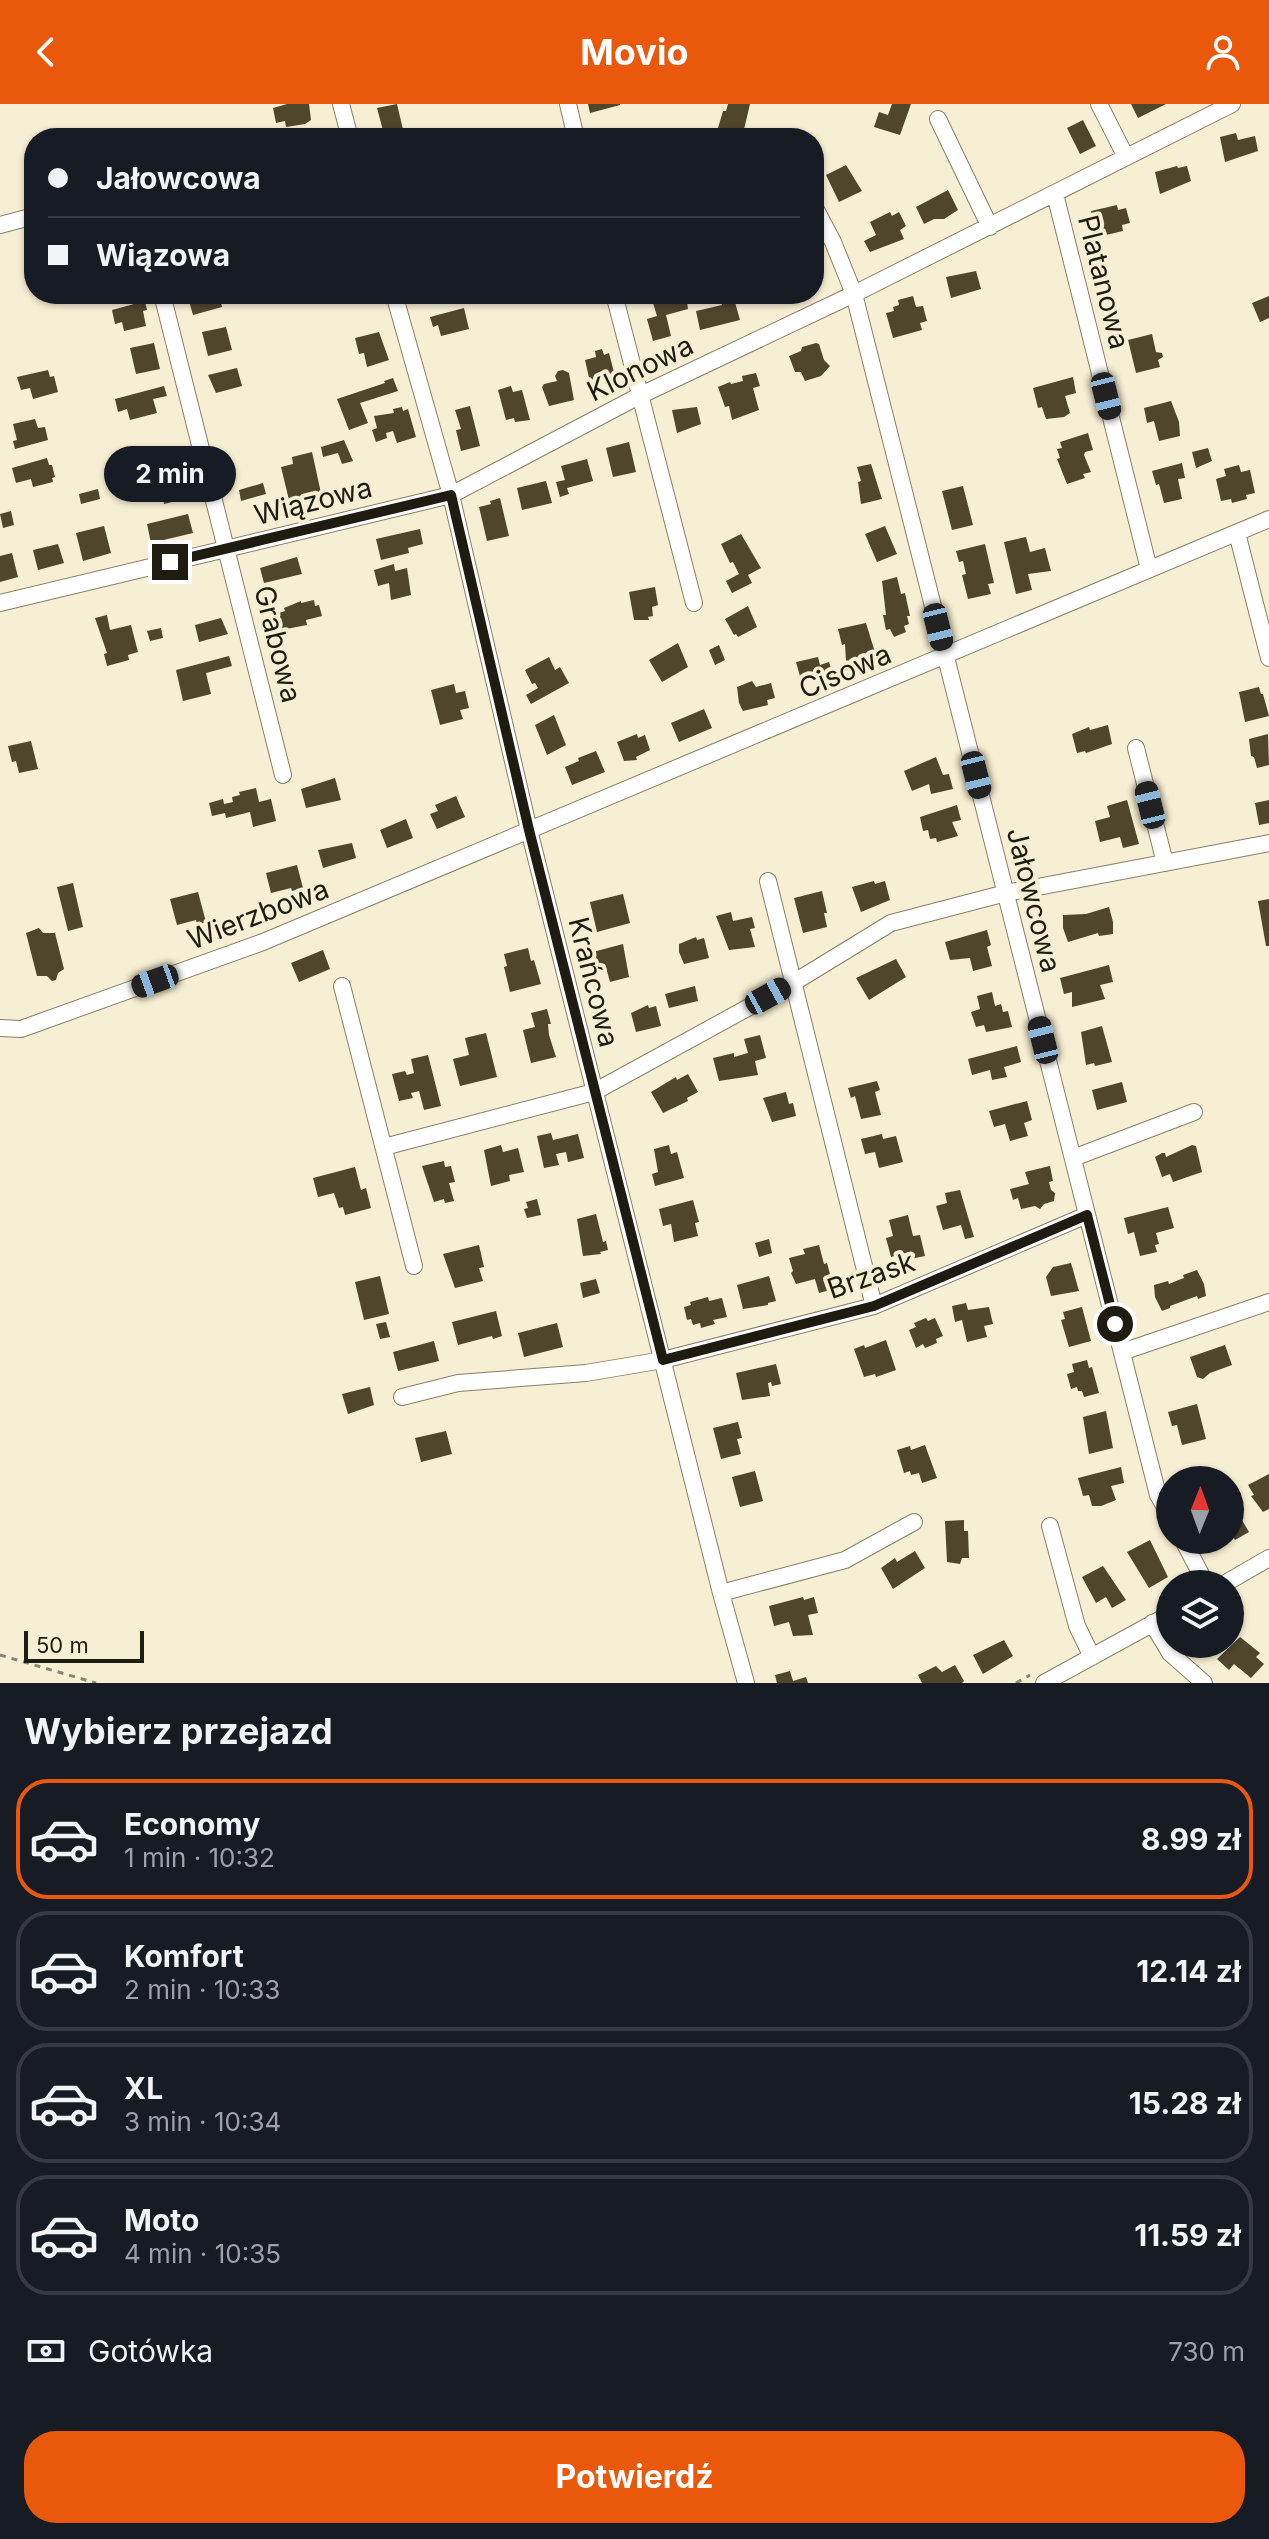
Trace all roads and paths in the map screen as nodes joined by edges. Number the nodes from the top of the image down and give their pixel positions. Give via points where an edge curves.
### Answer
1 (341, 104) edge
2 (568, 104) edge
3 (1099, 104) edge
4 (1232, 104) edge
5 (938, 119) dead end
6 (343, 128) edge
7 (574, 128) edge
8 (1126, 157) junction
9 (1055, 194) junction
10 (24, 219) edge
11 (0, 225) edge
12 (824, 225) edge
13 (990, 227) junction
14 (854, 294) junction
15 (165, 304) edge
16 (397, 304) edge
17 (616, 304) edge
18 (639, 396) junction
19 (451, 495) junction
20 (1269, 519) edge
21 (1237, 533) junction
22 (227, 549) junction
23 (1149, 569) junction
24 (0, 603) edge
25 (694, 603) dead end
26 (946, 657) junction
27 (1269, 658) edge
28 (1136, 748) dead end
29 (283, 775) dead end
30 (529, 830) junction
31 (1269, 843) edge
32 (1165, 863) junction
33 (768, 881) dead end
34 (1006, 893) junction
35 (793, 983) junction
36 (342, 986) dead end
37 (0, 1028) edge
38 (594, 1092) junction
39 (1194, 1112) dead end
40 (384, 1147) junction
41 (1073, 1158) junction
42 (1087, 1215) junction
43 (414, 1266) dead end
44 (1269, 1302) edge
45 (874, 1306) junction
46 (1122, 1352) junction
47 (663, 1360) junction
48 (402, 1397) dead end
49 (1156, 1487) edge
50 (914, 1522) dead end
51 (1050, 1526) dead end
52 (1269, 1558) edge
53 (1244, 1572) edge
54 (721, 1593) junction
55 (1156, 1621) edge
56 (1152, 1623) junction
57 (0, 1655) edge
58 (1092, 1657) junction
59 (96, 1683) edge
60 (746, 1683) edge
61 (1044, 1683) edge
62 (1204, 1683) edge

1 - 6 street
2 - 7 street
3 - 8 street
4 - 8 street, Klonowa
5 - 13 street
8 - 9 street, Klonowa
9 - 13 street, Klonowa
9 - 23 street, Platanowa
10 - 11 street
12 - 14 street
13 - 14 street, Klonowa
14 - 18 street, Klonowa
14 - 26 street, Jałowcowa
15 - 22 street, Grabowa
16 - 19 street, Krańcowa
17 - 18 street
18 - 19 street, Klonowa
18 - 25 street
19 - 22 street, Wiązowa
19 - 30 street, Krańcowa
20 - 21 street, Cisowa
21 - 23 street, Cisowa
21 - 27 street
22 - 24 street, Wiązowa
22 - 29 street, Grabowa
23 - 26 street, Cisowa
26 - 30 street, Cisowa
26 - 34 street, Jałowcowa
28 - 32 street
30 - 37 street, Wierzbowa via 263,942 21,1029
30 - 38 street, Krańcowa
31 - 32 street
32 - 34 street
33 - 35 street
34 - 35 street via 891,923
34 - 41 street, Jałowcowa
35 - 38 street
35 - 45 street
36 - 40 street
38 - 40 street
38 - 47 street, Krańcowa
39 - 41 street
40 - 43 street
41 - 42 street, Jałowcowa
42 - 45 street, Brzask
42 - 46 street, Jałowcowa
44 - 46 street
45 - 47 street, Brzask
46 - 49 street, Jałowcowa
47 - 48 street, Brzask via 586,1373 458,1383
47 - 54 street, Krańcowa
50 - 54 street via 845,1560
51 - 58 street via 1077,1626
52 - 53 street
54 - 60 street, Krańcowa
55 - 56 street
56 - 58 street
56 - 62 street via 1170,1653
57 - 59 path
58 - 61 street

